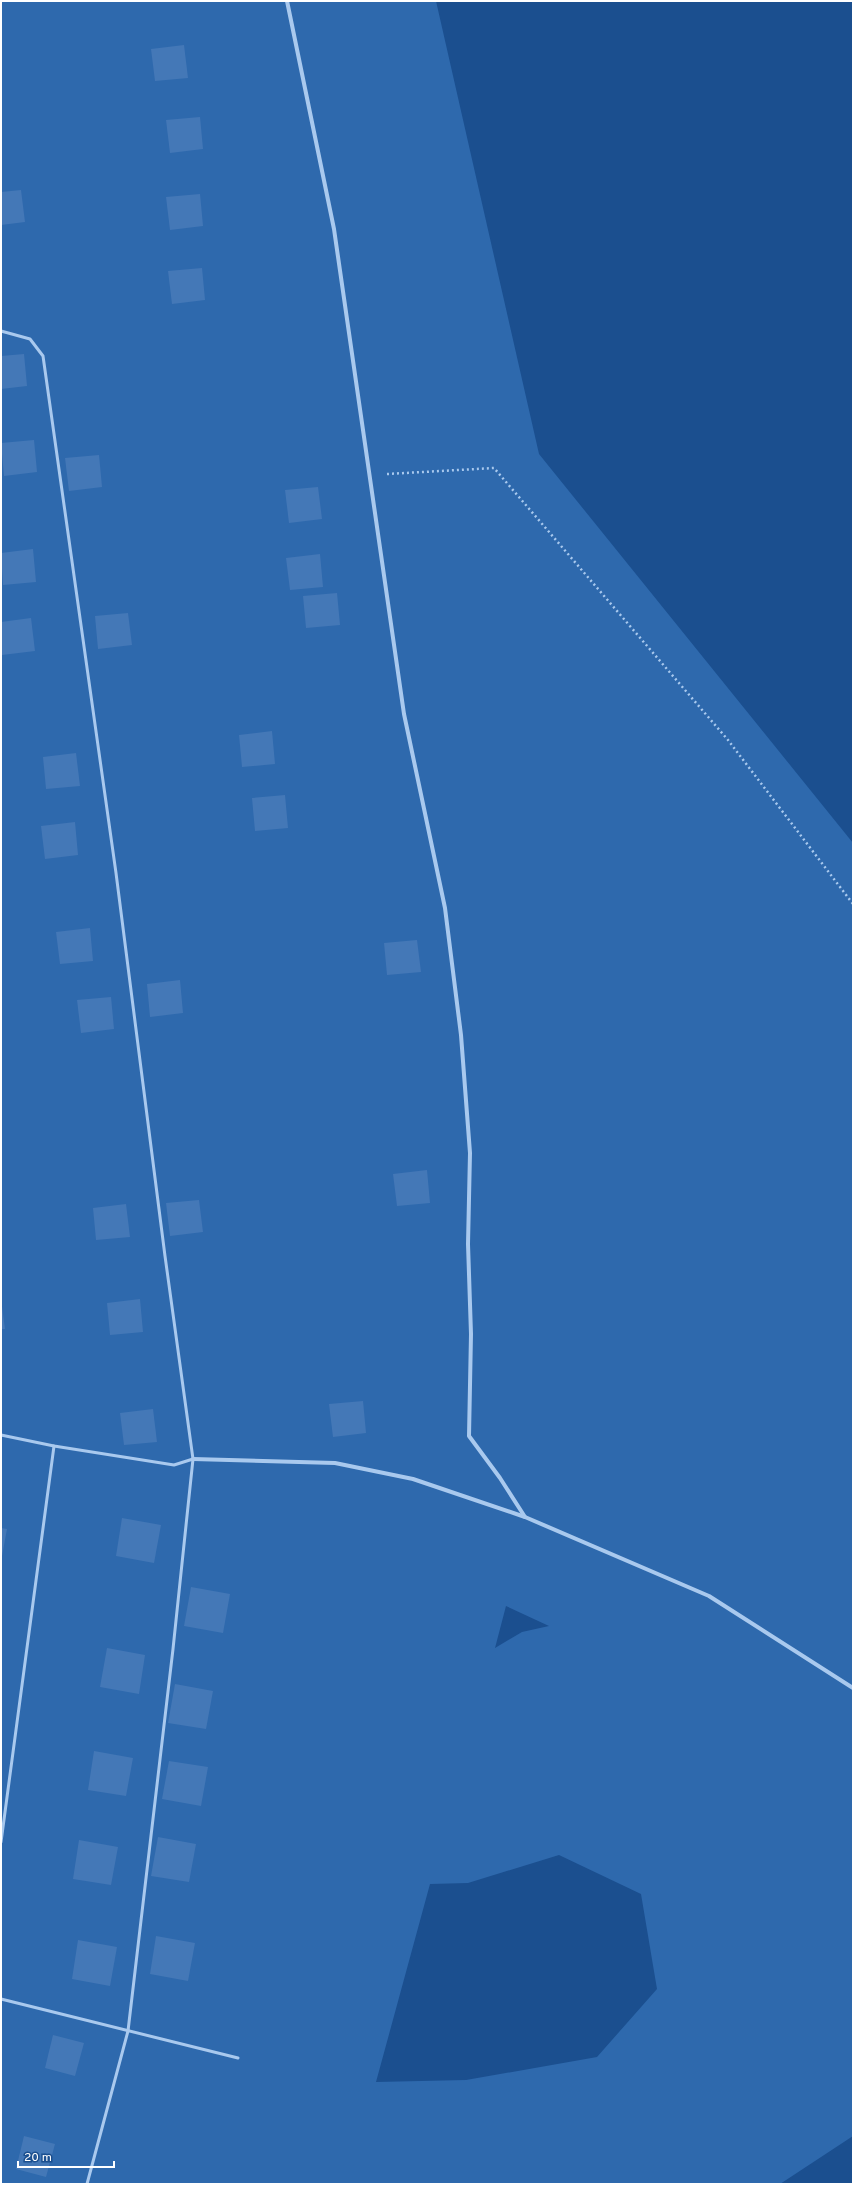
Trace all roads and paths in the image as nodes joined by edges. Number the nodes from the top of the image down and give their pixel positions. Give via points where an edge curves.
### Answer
1 (287, 1) edge
2 (1, 332) edge
3 (370, 475) junction
4 (853, 904) edge
5 (1, 1435) edge
6 (54, 1446) junction
7 (193, 1459) junction
8 (525, 1517) junction
9 (853, 1688) edge
10 (1, 1842) edge
11 (1, 1999) edge
12 (128, 2031) junction
13 (238, 2058) dead end
14 (87, 2184) edge

1 - 3 street via 334,230
2 - 7 lane via 30,339 43,356 116,873
3 - 4 path via 494,468 728,740
3 - 8 street via 404,714 445,908 461,1035 470,1153 469,1436
5 - 6 lane
6 - 7 lane via 174,1464
6 - 10 lane
7 - 8 street via 335,1463 414,1478
7 - 12 lane
8 - 9 street via 709,1596
11 - 12 lane
12 - 13 lane
12 - 14 lane

